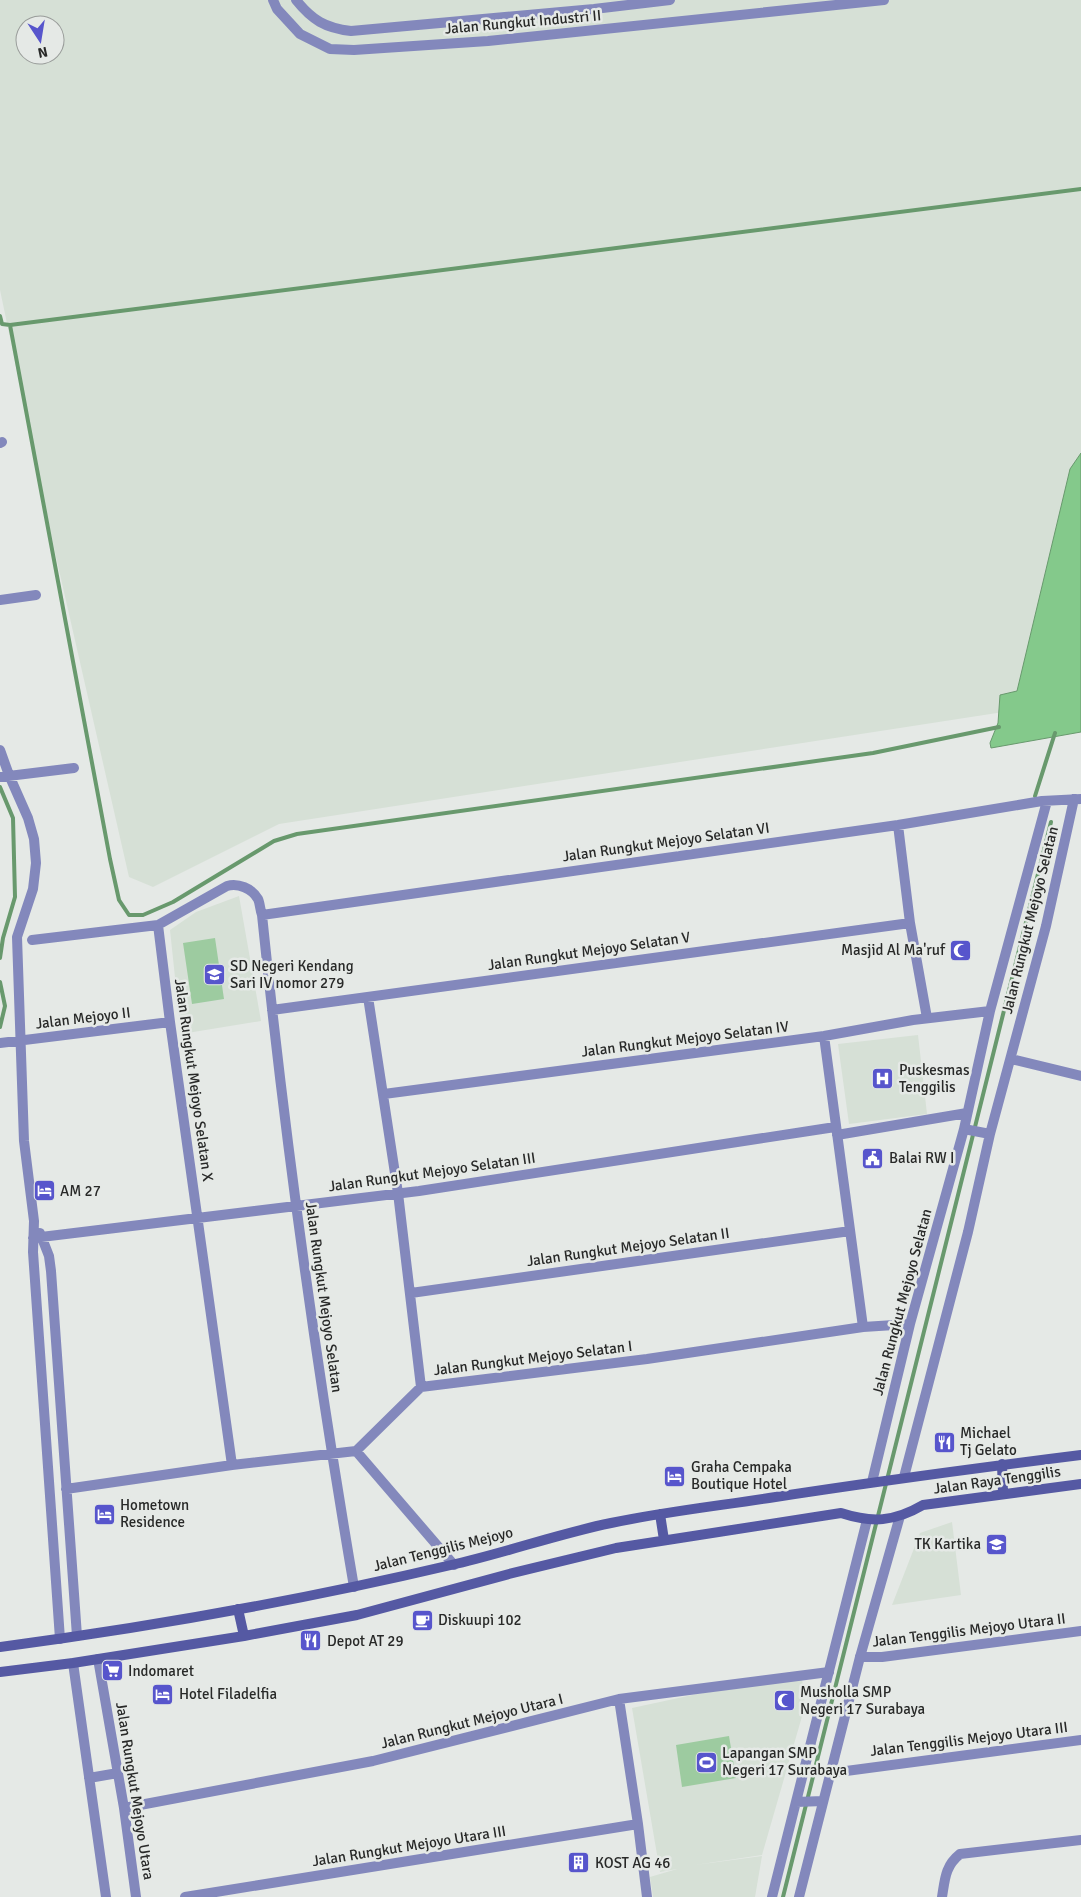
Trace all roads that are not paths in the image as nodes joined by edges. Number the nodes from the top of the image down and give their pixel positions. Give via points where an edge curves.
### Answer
1 (273, 0) edge
2 (296, 0) edge
3 (670, 0) edge
4 (884, 0) edge
5 (851, 2) edge
6 (36, 595) dead end
7 (0, 600) edge
8 (0, 750) edge
9 (74, 768) dead end
10 (4, 776) edge
11 (1078, 799) edge
12 (1047, 801) junction
13 (898, 825) junction
14 (262, 914) junction
15 (910, 922) junction
16 (158, 925) junction
17 (32, 940) dead end
18 (368, 997) junction
19 (272, 1010) junction
20 (990, 1011) junction
21 (927, 1018) junction
22 (170, 1022) junction
23 (824, 1036) junction
24 (21, 1041) junction
25 (2, 1043) edge
26 (1011, 1059) junction
27 (1081, 1076) edge
28 (384, 1094) junction
29 (967, 1113) junction
30 (966, 1130) junction
31 (836, 1131) junction
32 (987, 1134) junction
33 (398, 1193) junction
34 (296, 1206) junction
35 (197, 1219) junction
36 (850, 1231) junction
37 (38, 1237) junction
38 (411, 1293) junction
39 (910, 1324) junction
40 (863, 1327) junction
41 (421, 1387) junction
42 (356, 1450) junction
43 (332, 1452) junction
44 (1081, 1454) edge
45 (1002, 1464) junction
46 (232, 1465) junction
47 (899, 1478) junction
48 (875, 1482) junction
49 (1081, 1484) edge
50 (66, 1489) junction
51 (1003, 1493) junction
52 (660, 1514) junction
53 (895, 1517) junction
54 (870, 1520) junction
55 (664, 1540) junction
56 (454, 1565) junction
57 (354, 1587) junction
58 (238, 1609) junction
59 (1081, 1631) edge
60 (77, 1636) junction
61 (244, 1636) junction
62 (60, 1639) junction
63 (0, 1647) edge
64 (860, 1657) junction
65 (98, 1659) junction
66 (73, 1663) junction
67 (0, 1672) edge
68 (829, 1672) junction
69 (619, 1699) junction
70 (1081, 1740) edge
71 (118, 1773) junction
72 (831, 1773) junction
73 (89, 1778) junction
74 (820, 1801) junction
75 (799, 1802) junction
76 (124, 1808) junction
77 (638, 1824) junction
78 (1081, 1840) edge
79 (106, 1897) edge
80 (136, 1897) edge
81 (185, 1897) edge
82 (647, 1897) edge
83 (772, 1897) edge
84 (799, 1897) edge
85 (942, 1897) edge

1 - 5 street, Jalan Rungkut Industri II via 292,28 300,34 330,48 354,50 488,41
2 - 3 street, Jalan Rungkut Industri II via 322,24 351,31 594,10
4 - 5 street, Jalan Rungkut Industri II
6 - 7 street
8 - 10 street
9 - 10 street
10 - 24 street via 28,818 36,863 33,889 17,937
11 - 12 street, Jalan Rungkut Mejoyo Selatan VI
11 - 26 street, Jalan Rungkut Mejoyo Selatan
12 - 13 street, Jalan Rungkut Mejoyo Selatan VI
12 - 20 street, Jalan Rungkut Mejoyo Selatan
13 - 14 street, Jalan Rungkut Mejoyo Selatan VI
13 - 15 street
14 - 16 street via 255,896 244,887 232,884
14 - 19 street
15 - 18 street, Jalan Rungkut Mejoyo Selatan V
15 - 21 street
16 - 17 street
16 - 22 street, Jalan Rungkut Mejoyo Selatan X
18 - 19 street, Jalan Rungkut Mejoyo Selatan V
18 - 28 street
19 - 34 street, Jalan Rungkut Mejoyo Selatan
20 - 21 street, Jalan Rungkut Mejoyo Selatan IV
20 - 29 street, Jalan Rungkut Mejoyo Selatan
21 - 23 street, Jalan Rungkut Mejoyo Selatan IV
22 - 24 street, Jalan Mejoyo II
22 - 35 street, Jalan Rungkut Mejoyo Selatan X
23 - 28 street, Jalan Rungkut Mejoyo Selatan IV
23 - 31 street
24 - 25 street, Jalan Mejoyo II
24 - 37 street via 24,1141
26 - 27 street
26 - 32 street, Jalan Rungkut Mejoyo Selatan
28 - 33 street
29 - 30 street, Jalan Rungkut Mejoyo Selatan
29 - 31 street, Jalan Rungkut Mejoyo Selatan III
30 - 32 street
30 - 39 street, Jalan Rungkut Mejoyo Selatan
31 - 33 street, Jalan Rungkut Mejoyo Selatan III
31 - 36 street
32 - 47 street, Jalan Rungkut Mejoyo Selatan via 968,1232
33 - 34 street, Jalan Rungkut Mejoyo Selatan III
33 - 38 street
34 - 35 street, Jalan Rungkut Mejoyo Selatan III
34 - 43 street, Jalan Rungkut Mejoyo Selatan
35 - 37 street, Jalan Rungkut Mejoyo Selatan III
35 - 46 street, Jalan Rungkut Mejoyo Selatan X
36 - 38 street, Jalan Rungkut Mejoyo Selatan II
36 - 40 street
37 - 50 street via 51,1271
37 - 62 street via 49,1492
38 - 41 street
39 - 40 street, Jalan Rungkut Mejoyo Selatan I
39 - 48 street, Jalan Rungkut Mejoyo Selatan
40 - 41 street, Jalan Rungkut Mejoyo Selatan I
41 - 42 street, Jalan Rungkut Mejoyo Selatan I
42 - 43 street
42 - 56 street
43 - 46 street
43 - 57 street, Jalan Rungkut Mejoyo Selatan
44 - 45 main road, Jalan Raya Tenggilis
45 - 47 main road, Jalan Raya Tenggilis
45 - 51 main road
46 - 50 street
47 - 48 main road, Jalan Tenggilis Mejoyo
48 - 52 main road, Jalan Tenggilis Mejoyo
49 - 51 main road, Jalan Raya Tenggilis
50 - 60 street
51 - 53 main road, Jalan Raya Tenggilis via 923,1505
52 - 55 main road
52 - 56 main road, Jalan Tenggilis Mejoyo via 612,1522
53 - 54 main road
53 - 64 street
54 - 55 main road via 841,1513
54 - 68 street
55 - 61 main road via 509,1574 357,1615
56 - 57 main road, Jalan Tenggilis Mejoyo
57 - 58 main road, Jalan Tenggilis Mejoyo
58 - 60 main road, Jalan Tenggilis Mejoyo
58 - 61 main road
59 - 64 street, Jalan Tenggilis Mejoyo Utara II via 882,1657
60 - 62 main road, Jalan Tenggilis Mejoyo
61 - 65 main road
62 - 63 main road, Jalan Tenggilis Mejoyo
64 - 72 street
65 - 66 main road
65 - 71 street, Jalan Rungkut Mejoyo Utara
66 - 67 main road
66 - 73 street
68 - 69 street, Jalan Rungkut Mejoyo Utara I
68 - 75 street
69 - 76 street, Jalan Rungkut Mejoyo Utara I via 372,1761
69 - 77 street
70 - 72 street, Jalan Tenggilis Mejoyo Utara III
71 - 73 street
71 - 76 street, Jalan Rungkut Mejoyo Utara
72 - 74 street
73 - 79 street
74 - 75 street
74 - 84 street
75 - 83 street
76 - 80 street, Jalan Rungkut Mejoyo Utara
77 - 81 street, Jalan Rungkut Mejoyo Utara III
77 - 82 street
78 - 85 street via 960,1854 946,1870

